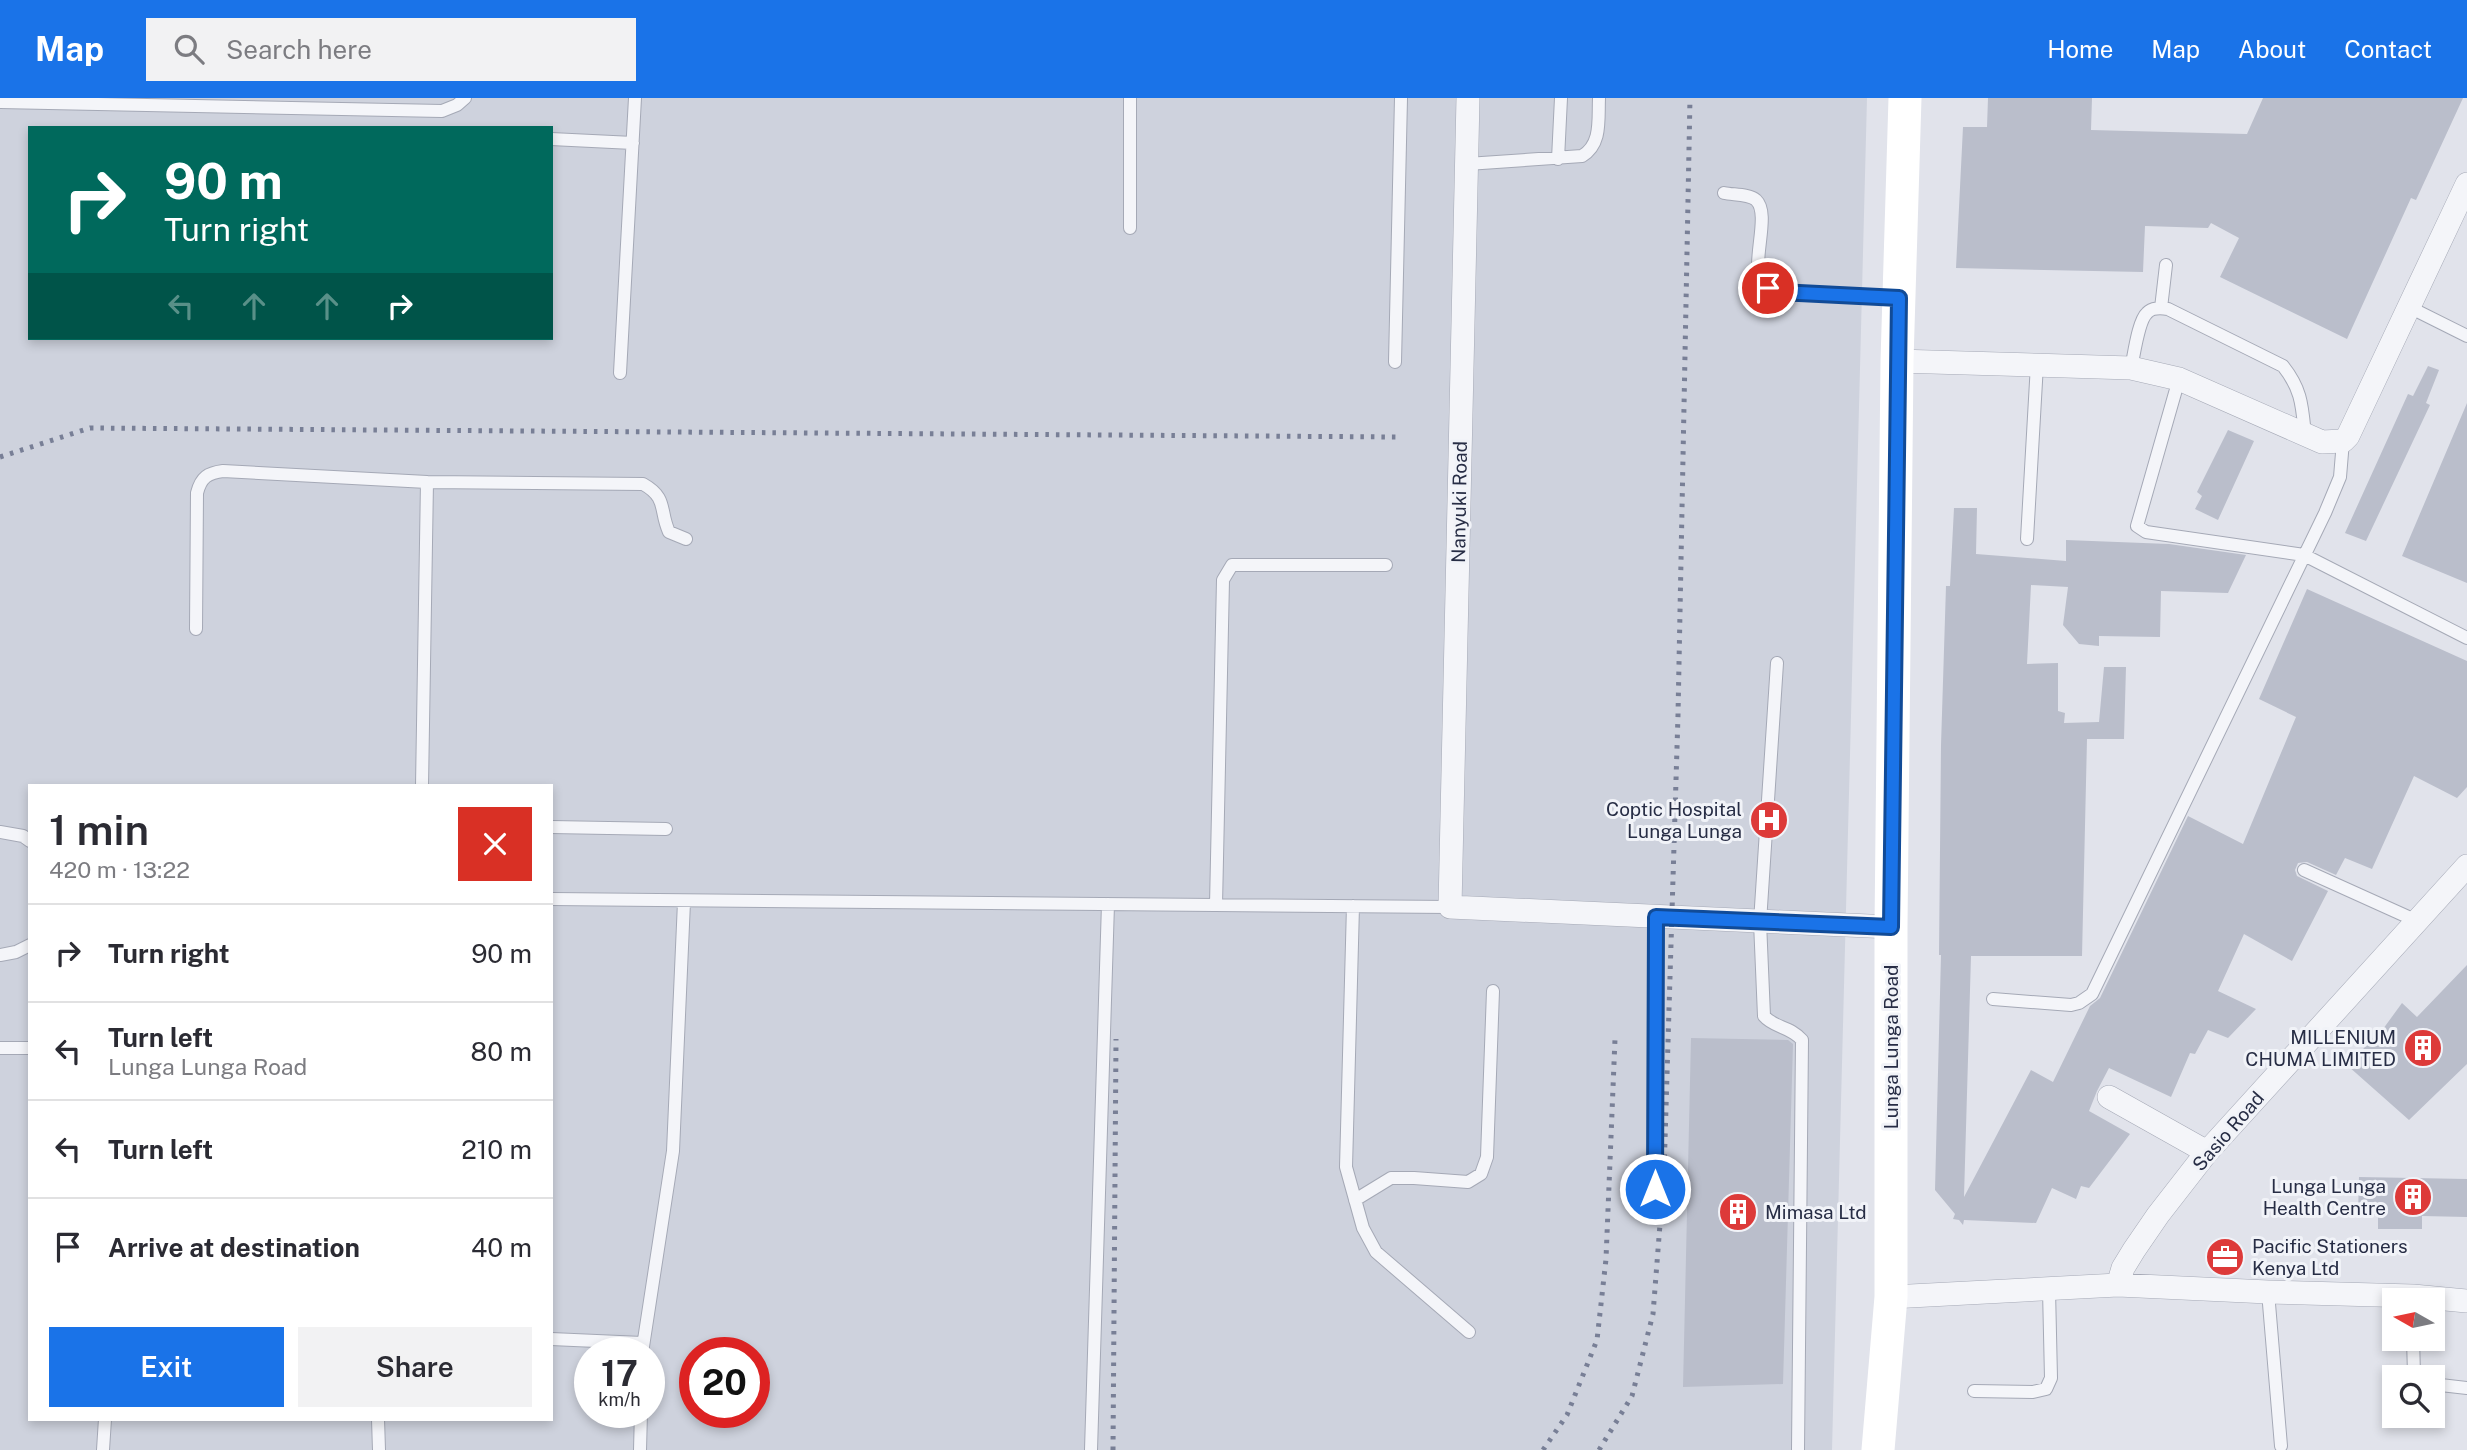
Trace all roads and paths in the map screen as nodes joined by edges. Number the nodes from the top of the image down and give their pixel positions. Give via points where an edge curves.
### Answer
1 (465, 98) edge
2 (635, 98) edge
3 (1130, 98) edge
4 (1401, 98) edge
5 (1468, 98) edge
6 (1561, 98) edge
7 (1599, 98) edge
8 (1905, 98) edge
9 (0, 102) edge
10 (553, 139) edge
11 (633, 143) junction
12 (1558, 159) junction
13 (1467, 164) junction
14 (2467, 184) edge
15 (1724, 193) dead end
16 (1130, 228) dead end
17 (2166, 265) dead end
18 (1899, 298) junction
19 (2409, 307) junction
20 (2161, 308) junction
21 (2467, 336) edge
22 (1897, 361) junction
23 (1395, 362) dead end
24 (2037, 364) junction
25 (2131, 368) junction
26 (620, 373) dead end
27 (2179, 379) junction
28 (2305, 435) junction
29 (2343, 441) junction
30 (427, 482) junction
31 (686, 539) dead end
32 (2027, 539) dead end
33 (2304, 555) junction
34 (1386, 565) dead end
35 (196, 629) dead end
36 (2467, 638) edge
37 (1777, 663) dead end
38 (422, 784) edge
39 (553, 827) edge
40 (666, 829) dead end
41 (0, 832) edge
42 (28, 840) edge
43 (2467, 866) edge
44 (2304, 870) dead end
45 (553, 900) edge
46 (684, 901) junction
47 (1108, 904) junction
48 (1216, 905) junction
49 (1353, 906) junction
50 (1450, 907) junction
51 (1656, 917) junction
52 (2417, 921) junction
53 (1760, 922) junction
54 (1891, 927) junction
55 (28, 946) edge
56 (0, 955) edge
57 (1493, 992) dead end
58 (1993, 999) dead end
59 (0, 1048) edge
60 (28, 1048) edge
61 (2109, 1097) dead end
62 (2207, 1152) junction
63 (1655, 1189) dead end
64 (1355, 1200) junction
65 (2118, 1285) junction
66 (2049, 1290) junction
67 (2268, 1292) junction
68 (1891, 1297) junction
69 (2382, 1297) edge
70 (2445, 1300) edge
71 (2467, 1301) edge
72 (1469, 1332) dead end
73 (644, 1337) edge
74 (553, 1339) edge
75 (574, 1341) edge
76 (2445, 1385) edge
77 (2467, 1388) edge
78 (1974, 1391) dead end
79 (105, 1421) edge
80 (378, 1421) edge
81 (641, 1428) edge
82 (2281, 1446) dead end
83 (103, 1450) edge
84 (379, 1450) edge
85 (640, 1450) edge
86 (1091, 1450) edge
87 (1798, 1450) edge
88 (1878, 1450) edge

1 - 9 lane via 442,111
2 - 11 lane
3 - 16 lane
4 - 23 lane
5 - 13 street, Nanyuki Road
6 - 12 lane
7 - 12 lane via 1597,139 1591,151
8 - 18 main road, Lunga Lunga Road
10 - 11 lane
11 - 26 lane
12 - 13 lane
13 - 50 street, Nanyuki Road
14 - 19 street
15 - 18 lane via 1751,198 1761,209 1759,262 1761,280 1768,288
17 - 20 lane
18 - 22 main road, Lunga Lunga Road
19 - 21 lane
19 - 29 street
20 - 25 lane via 2148,311 2143,318
20 - 28 lane via 2283,366 2302,400
22 - 24 street
22 - 54 main road, Lunga Lunga Road
24 - 25 street
24 - 32 lane
25 - 27 street
27 - 28 street
27 - 33 lane via 2137,526 2146,533
28 - 29 street via 2322,442
29 - 33 lane via 2340,477
30 - 31 lane via 643,484 660,498 669,532
30 - 35 lane via 210,472 197,493
30 - 38 lane
33 - 36 lane
33 - 58 lane via 2092,994 2071,1005
34 - 48 lane via 1232,565 1223,580
37 - 53 lane
39 - 40 lane
41 - 42 lane
43 - 52 street, Sasio Road
44 - 52 lane
45 - 46 lane
46 - 47 lane
46 - 73 lane via 673,1151
47 - 48 lane
47 - 86 lane
48 - 49 lane
49 - 50 lane
49 - 64 lane via 1346,1167
50 - 51 street
51 - 53 street
51 - 63 lane
52 - 62 street, Sasio Road
53 - 54 street
53 - 87 lane via 1764,1016 1802,1040
54 - 68 main road, Lunga Lunga Road
55 - 56 lane
57 - 64 lane via 1487,1157 1481,1174 1468,1182 1391,1178
59 - 60 lane
61 - 62 street
62 - 65 street, Sasio Road via 2140,1241
64 - 72 lane via 1376,1252
65 - 66 street
65 - 67 street
66 - 68 street
66 - 78 lane via 2051,1378 2046,1389
67 - 69 street
67 - 82 lane
68 - 88 main road, Lunga Lunga Road
70 - 71 street
74 - 75 lane
76 - 77 lane
79 - 83 lane
80 - 84 lane
81 - 85 lane

